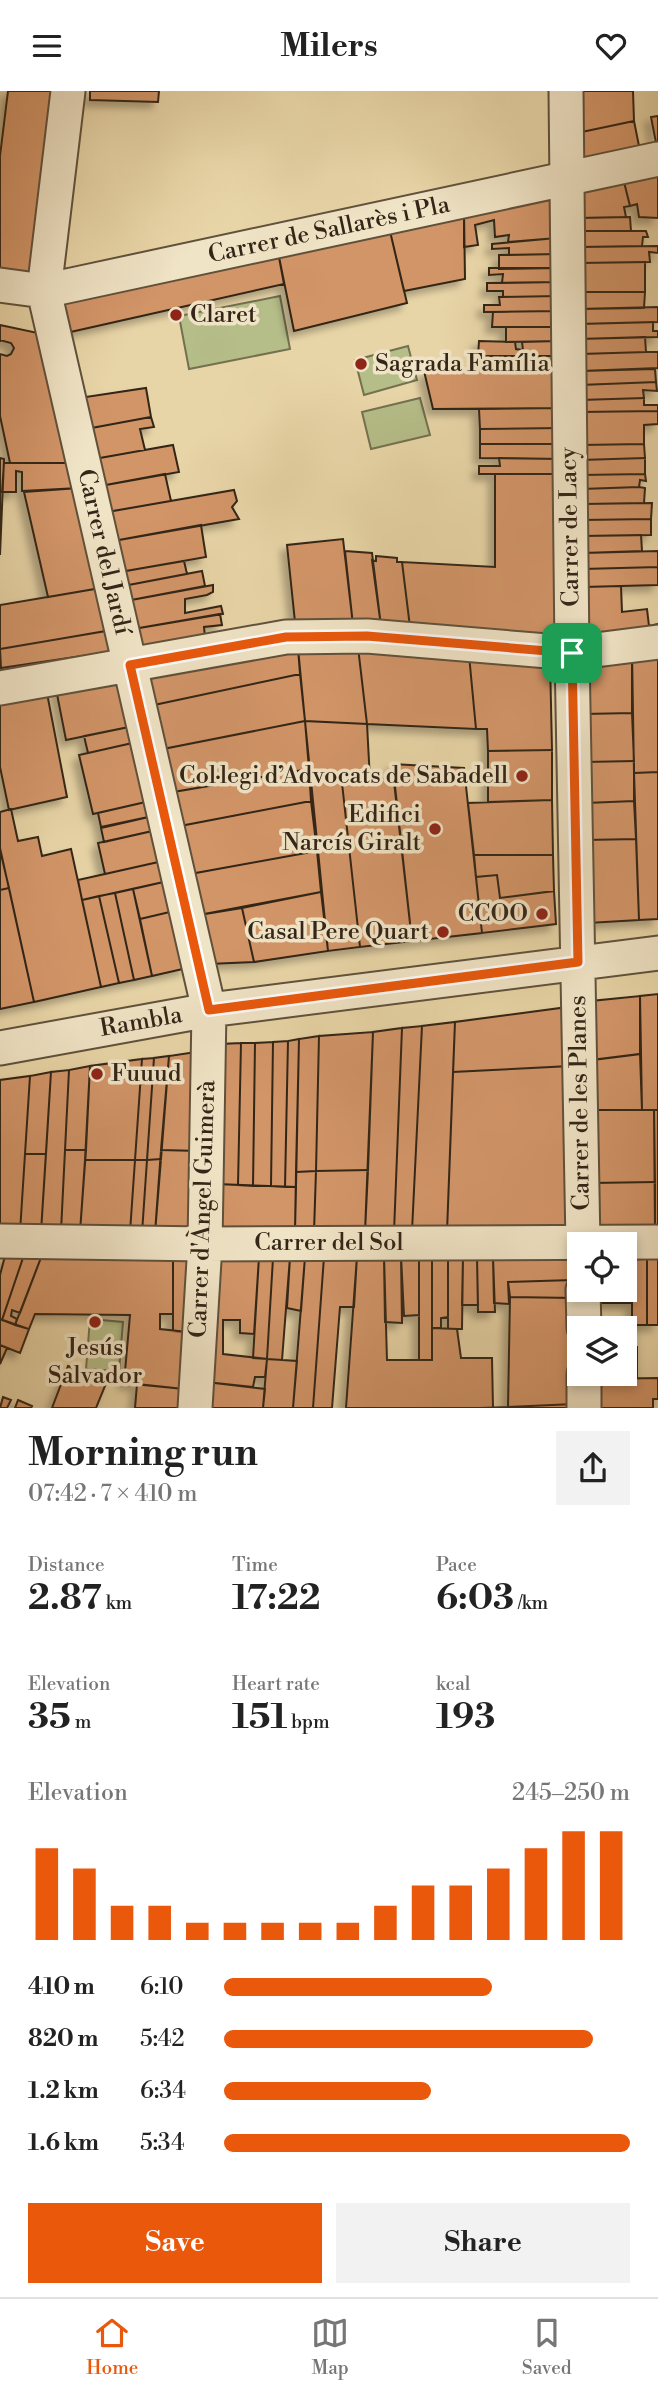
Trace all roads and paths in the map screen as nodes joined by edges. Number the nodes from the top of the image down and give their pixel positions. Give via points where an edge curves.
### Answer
1 (68, 91) edge
2 (566, 91) edge
3 (658, 159) edge
4 (566, 180) junction
5 (0, 285) edge
6 (44, 292) junction
7 (658, 642) edge
8 (572, 653) junction
9 (130, 665) junction
10 (0, 688) edge
11 (658, 953) edge
12 (578, 962) junction
13 (209, 1010) junction
14 (0, 1048) edge
15 (583, 1232) edge
16 (0, 1241) edge
17 (567, 1243) edge
18 (637, 1243) edge
19 (658, 1243) edge
20 (205, 1244) junction
21 (584, 1386) edge
22 (195, 1408) edge
23 (584, 1408) edge

1 - 6 street, Carrer del Jardí
2 - 4 street, Carrer de Lacy
3 - 4 street, Carrer de Sallarès i Pla
4 - 6 street, Carrer de Sallarès i Pla
4 - 8 street, Carrer de Lacy
5 - 6 street, Carrer de Sallarès i Pla
6 - 9 street, Carrer del Jardí
7 - 8 street
8 - 9 street via 367,636 286,637
8 - 12 street, Carrer de Lacy
9 - 10 street
9 - 13 street, Carrer del Jardí
11 - 12 street, Rambla
12 - 13 street, Rambla
12 - 15 street, Carrer de les Planes
13 - 14 street, Rambla
13 - 20 street, Carrer d'Àngel Guimerà
16 - 20 street, Carrer del Sol
17 - 20 street, Carrer del Sol
18 - 19 street, Carrer del Sol
20 - 22 street, Carrer d'Àngel Guimerà
21 - 23 street

